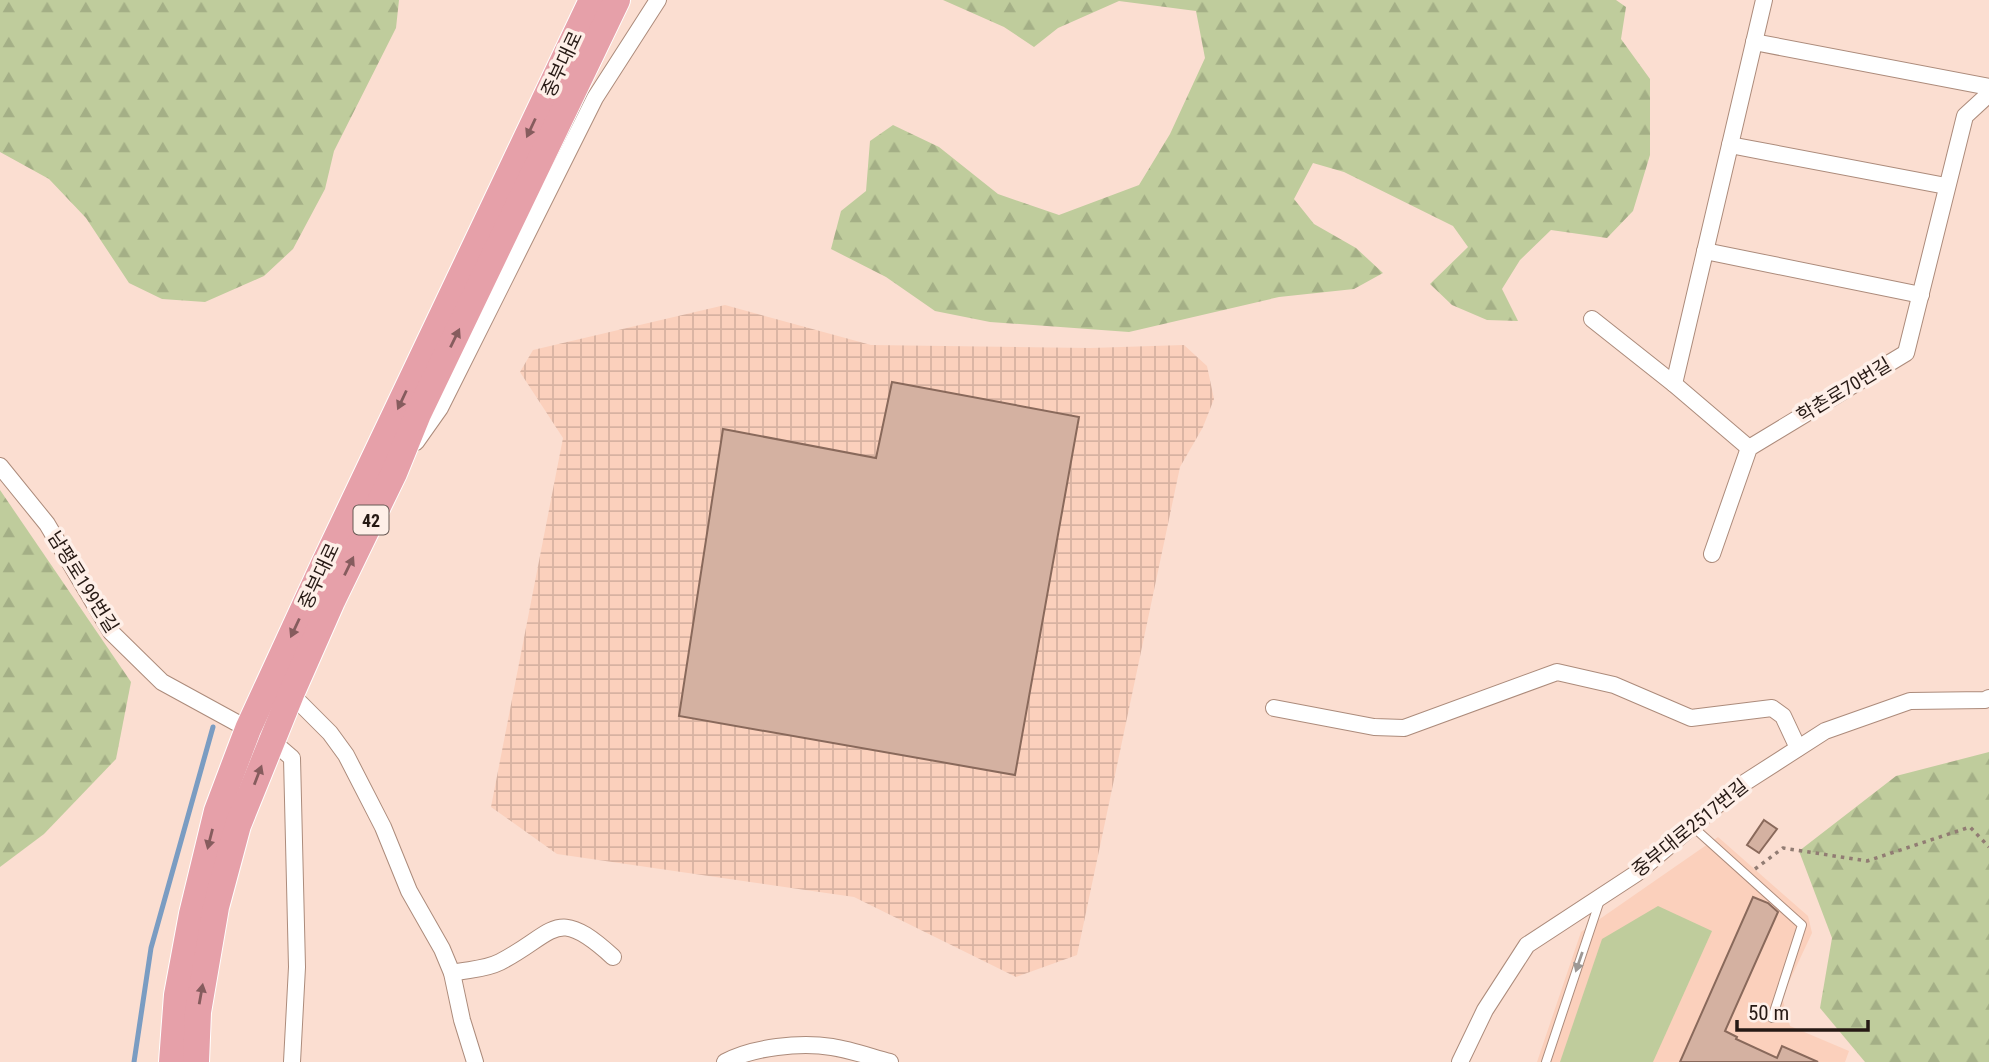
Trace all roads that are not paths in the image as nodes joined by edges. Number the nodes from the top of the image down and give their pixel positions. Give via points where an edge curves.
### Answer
1 (592, 0) edge
2 (617, 0) edge
3 (658, 0) edge
4 (1764, 0) edge
5 (1754, 42) junction
6 (1989, 87) edge
7 (1989, 94) edge
8 (1730, 145) junction
9 (1947, 186) junction
10 (1705, 251) junction
11 (1921, 295) junction
12 (1592, 319) dead end
13 (1674, 384) junction
14 (1749, 448) junction
15 (0, 466) edge
16 (394, 473) junction
17 (1712, 554) dead end
18 (292, 694) junction
19 (1989, 698) edge
20 (1274, 708) dead end
21 (260, 734) junction
22 (1798, 748) junction
23 (1692, 826) junction
24 (1601, 897) junction
25 (613, 957) dead end
26 (452, 973) junction
27 (1772, 1018) dead end
28 (846, 1056) edge
29 (172, 1062) edge
30 (195, 1062) edge
31 (292, 1062) edge
32 (475, 1062) edge
33 (725, 1062) edge
34 (890, 1062) edge
35 (1460, 1062) edge
36 (1546, 1062) edge

1 -> 21 main road, 중부대로 / 42 via 330,552
16 -> 2 main road, 중부대로 / 42
3 - 16 street via 595,99 440,408
4 - 5 street
5 - 6 street
5 - 8 street
7 - 9 street, 학촌로70번길 via 1965,116
8 - 9 street
8 - 10 street
9 - 11 street, 학촌로70번길
10 - 11 street
10 - 13 street
11 - 14 street, 학촌로70번길 via 1906,353
12 - 13 street
13 - 14 street
14 - 17 street
15 - 21 street, 남평로199번길 via 47,524 111,632 162,682
18 -> 16 main road, 중부대로 / 42
18 - 21 main road, 중부대로 / 42
18 - 26 street via 346,755
19 - 22 street, 중부대로2517번길 via 1910,701 1825,731
20 - 22 street via 1374,727 1404,728 1557,671 1614,685 1691,718 1772,708 1783,716
21 -> 29 main road, 중부대로 / 42 via 217,811 177,995
30 -> 21 main road, 중부대로 / 42 via 198,1012 216,908
21 - 31 street via 292,758 297,967
22 - 23 street, 중부대로2517번길 via 1741,785
23 - 24 street, 중부대로2517번길
23 - 27 lane via 1802,925
24 - 35 street, 중부대로2517번길 via 1527,945 1485,1010
24 -> 36 lane
25 - 26 street via 580,931 560,928 483,969
26 - 32 street
28 - 33 street via 831,1046 809,1045 746,1052
28 - 34 street

